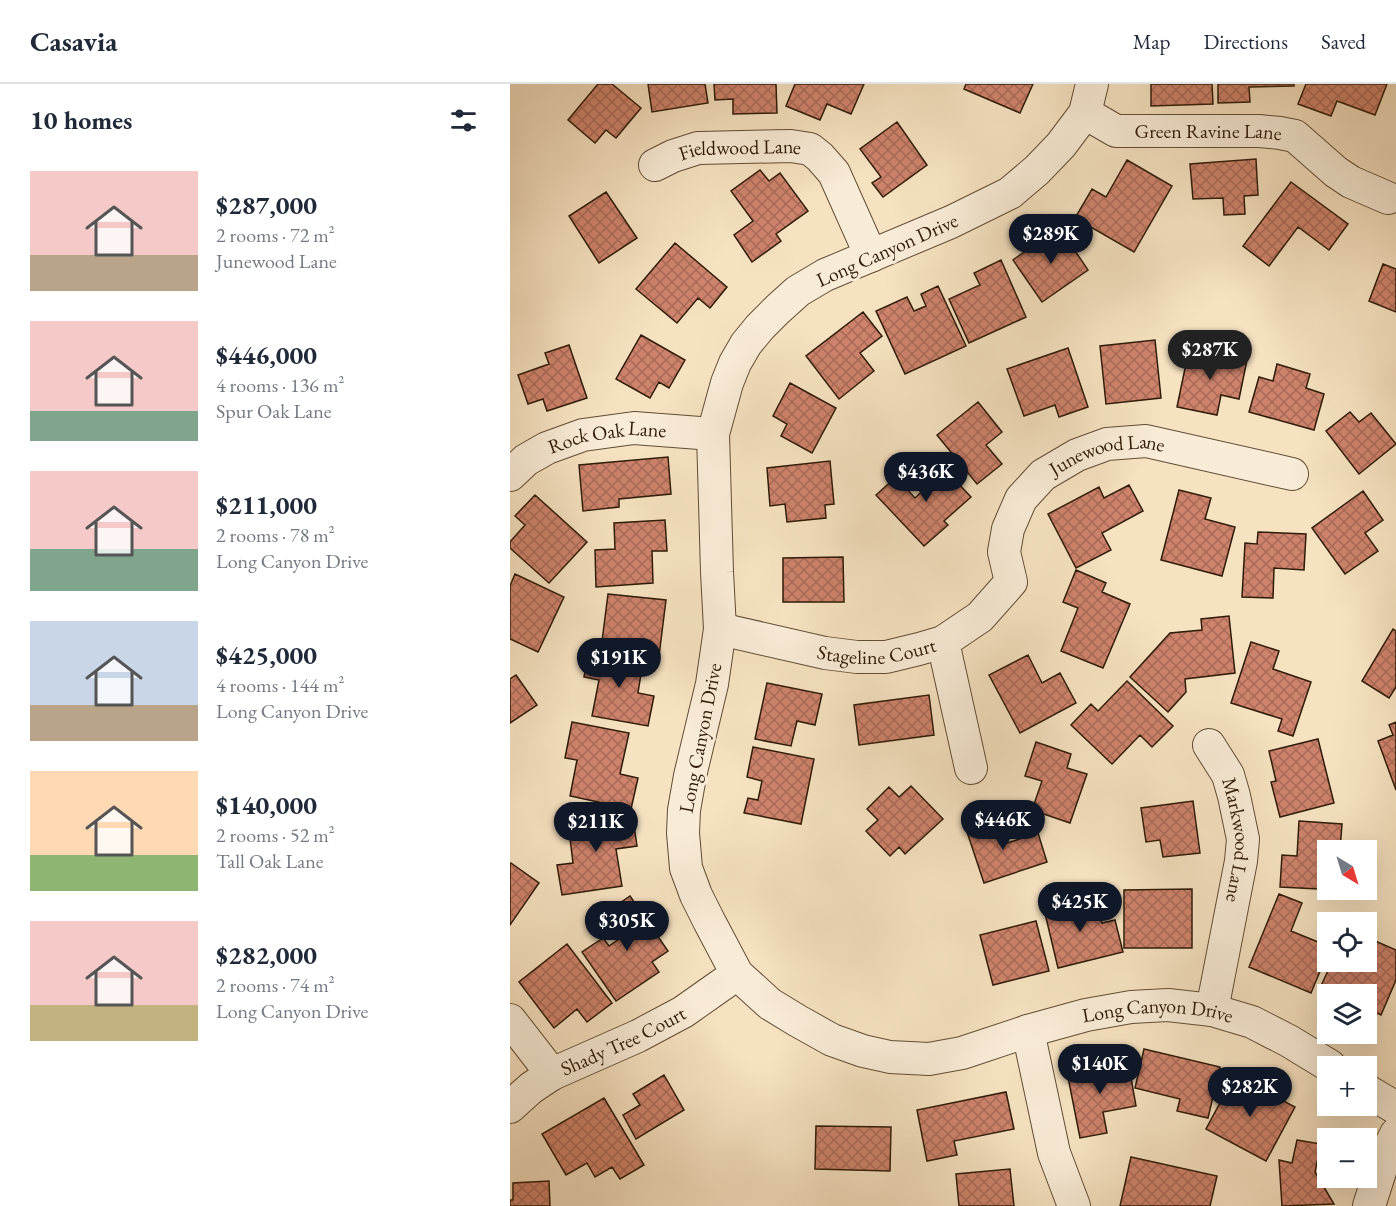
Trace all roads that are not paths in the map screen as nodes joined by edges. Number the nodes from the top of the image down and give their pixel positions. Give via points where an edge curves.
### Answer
1 (1089, 99) edge
2 (655, 165) dead end
3 (1388, 198) dead end
4 (871, 256) junction
5 (713, 434) junction
6 (1292, 474) dead end
7 (510, 475) edge
8 (1011, 582) joint
9 (720, 629) junction
10 (943, 642) junction
11 (1209, 745) dead end
12 (971, 768) dead end
13 (736, 974) junction
14 (1212, 1010) junction
15 (510, 1020) edge
16 (1028, 1031) junction
17 (1317, 1058) edge
18 (552, 1074) junction
19 (1377, 1097) edge
20 (510, 1107) edge
21 (1396, 1108) edge
22 (1396, 1134) edge
23 (1074, 1206) edge
24 (1369, 1206) edge

1 - 3 street, Green Ravine Lane via 1116,131 1259,131 1295,136 1336,172
1 - 4 street, Long Canyon Drive via 1062,145 1010,193
2 - 4 street, Fieldwood Lane via 698,148 810,149 834,173
4 - 5 street, Long Canyon Drive via 798,291 760,327 735,363
5 - 7 street, Rock Oak Lane via 634,428 583,435 547,448
5 - 9 street, Long Canyon Drive
6 - 8 street, Junewood Lane via 1146,441 1107,444 1077,455 1043,475 1021,499 1008,529 1004,552
8 - 10 street, Stageline Court via 980,617
9 - 10 street, Stageline Court via 857,657 886,657
9 - 13 street, Long Canyon Drive via 712,684 690,776 683,832 686,868
10 - 12 street
11 - 14 street, Markwood Lane via 1228,775 1243,839
13 - 16 street, Long Canyon Drive via 770,1004 832,1040 890,1057 929,1059 962,1053
13 - 18 street, Shady Tree Court via 683,1012
14 - 16 street, Long Canyon Drive via 1168,1005 1131,1007
14 - 17 street, Long Canyon Drive via 1252,1022
15 - 18 street
16 - 23 street via 1053,1153
18 - 20 street, Shady Tree Court
19 - 21 street
22 - 24 street

